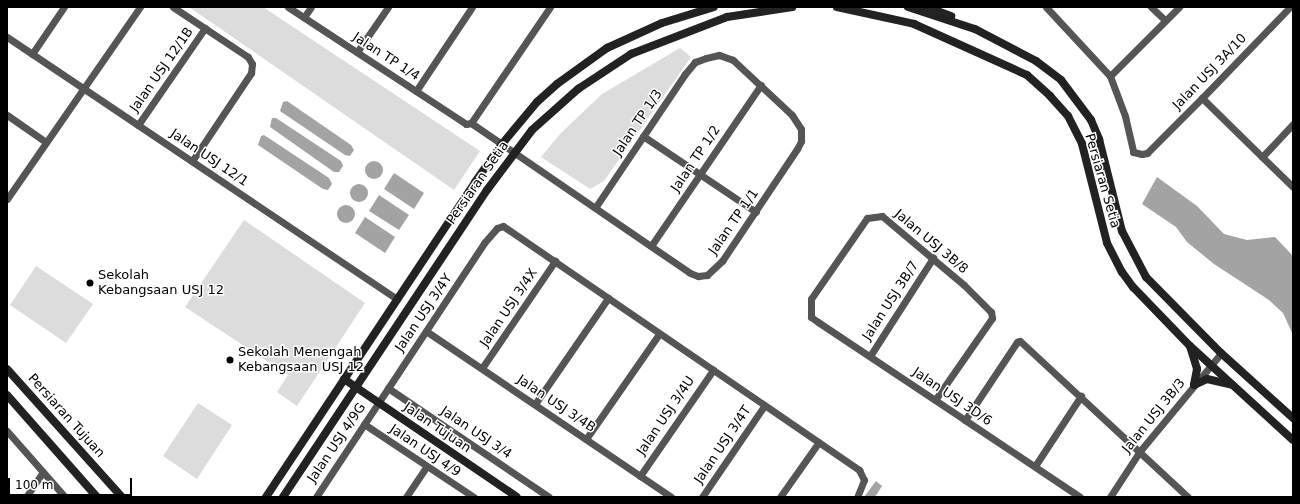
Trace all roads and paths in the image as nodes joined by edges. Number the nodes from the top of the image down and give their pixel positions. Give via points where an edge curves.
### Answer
1 (64, 7) edge
2 (140, 7) edge
3 (173, 7) edge
4 (288, 7) edge
5 (311, 7) edge
6 (388, 7) edge
7 (472, 7) edge
8 (550, 7) edge
9 (699, 7) edge
10 (714, 7) edge
11 (792, 7) edge
12 (837, 7) edge
13 (908, 7) edge
14 (928, 7) edge
15 (1046, 7) edge
16 (1151, 7) edge
17 (1178, 7) edge
18 (1287, 8) edge
19 (685, 15) junction
20 (304, 17) junction
21 (1166, 20) junction
22 (205, 28) junction
23 (975, 29) junction
24 (7, 37) edge
25 (357, 52) junction
26 (32, 54) junction
27 (706, 58) joint
28 (1110, 76) junction
29 (761, 85) junction
30 (83, 88) junction
31 (416, 91) junction
32 (1202, 98) junction
33 (7, 115) edge
34 (471, 123) junction
35 (1293, 124) edge
36 (138, 125) junction
37 (643, 136) junction
38 (46, 142) junction
39 (502, 144) junction
40 (514, 152) junction
41 (1262, 157) junction
42 (192, 161) junction
43 (700, 174) junction
44 (1293, 187) edge
45 (7, 199) edge
46 (595, 208) junction
47 (756, 212) junction
48 (651, 246) junction
49 (933, 258) junction
50 (555, 261) junction
51 (608, 298) junction
52 (397, 299) junction
53 (413, 301) junction
54 (811, 317) joint
55 (426, 331) junction
56 (659, 334) junction
57 (1190, 346) junction
58 (1221, 354) junction
59 (870, 356) junction
60 (1212, 365) junction
61 (482, 368) junction
62 (7, 369) edge
63 (712, 370) junction
64 (344, 379) junction
65 (1194, 385) junction
66 (1234, 386) junction
67 (356, 388) junction
68 (388, 388) junction
69 (7, 395) edge
70 (1081, 396) junction
71 (935, 400) junction
72 (378, 403) junction
73 (534, 404) junction
74 (764, 406) junction
75 (1293, 418) edge
76 (965, 420) junction
77 (364, 424) junction
78 (7, 431) edge
79 (586, 439) junction
80 (1293, 440) edge
81 (819, 442) junction
82 (1140, 451) junction
83 (427, 466) junction
84 (1035, 466) junction
85 (43, 472) junction
86 (640, 476) junction
87 (26, 497) edge
88 (65, 497) edge
89 (97, 497) edge
90 (122, 497) edge
91 (266, 497) edge
92 (284, 497) edge
93 (316, 497) edge
94 (406, 497) edge
95 (474, 497) edge
96 (517, 497) edge
97 (549, 497) edge
98 (671, 497) edge
99 (702, 497) edge
100 (780, 497) edge
101 (857, 497) edge
102 (1080, 497) edge
103 (1110, 497) edge
104 (1188, 497) edge

1 - 26 street
2 - 30 street
3 - 22 street
4 - 20 street, Jalan TP 1/4
5 - 20 street
6 - 25 street
7 - 31 street
8 - 34 street
9 - 19 main road
10 - 19 main road, Persiaran Setia
11 - 40 main road, Persiaran Setia via 727,17 631,54 578,89 532,130
12 - 57 main road, Persiaran Setia via 921,27 1027,76 1050,96 1068,116 1082,144 1107,243 1122,272 1138,293
13 - 23 main road, Persiaran Setia
14 - 23 main road
15 - 28 street
16 - 21 street
17 - 21 street
18 - 32 street, Jalan USJ 3A/10
19 - 39 main road, Persiaran Setia via 607,48 537,102
20 - 25 street, Jalan TP 1/4
21 - 28 street
22 - 36 street, Jalan USJ 12/1B
22 - 42 street via 248,57 252,64 251,73
23 - 58 main road, Persiaran Setia via 1036,62 1061,80 1077,100 1091,120 1099,139 1122,231 1136,261 1158,291
24 - 26 street, Jalan USJ 12/1
25 - 31 street, Jalan TP 1/4
26 - 30 street, Jalan USJ 12/1
27 - 29 street, Jalan TP 1/1 via 719,55 734,60
27 - 37 street, Jalan TP 1/3 via 690,67
28 - 32 street, Jalan USJ 3A/10 via 1125,116 1133,152 1147,153
29 - 43 street, Jalan TP 1/2
29 - 47 street, Jalan TP 1/1 via 792,115 802,135 797,149
30 - 36 street, Jalan USJ 12/1
30 - 38 street
31 - 34 street, Jalan TP 1/4 via 466,124
32 - 41 street
33 - 38 street
34 - 39 street, Jalan TP 1/4
35 - 41 street
36 - 42 street, Jalan USJ 12/1
37 - 43 street
37 - 46 street, Jalan TP 1/3
38 - 45 street
39 - 40 street, Jalan TP 1/4
39 - 52 main road, Persiaran Setia
40 - 46 street, Jalan TP 1/1
40 - 53 main road, Persiaran Setia
41 - 44 street
42 - 52 street, Jalan USJ 12/1
43 - 47 street
43 - 48 street, Jalan TP 1/2
46 - 48 street, Jalan TP 1/1
47 - 48 street, Jalan TP 1/1 via 722,262 707,275 698,276 690,273
49 - 54 street, Jalan USJ 3B/8 via 882,216 867,218 811,299
49 - 59 street, Jalan USJ 3B/7
49 - 71 street, Jalan USJ 3B/8 via 991,312 992,318
50 - 51 street
50 - 55 street, Jalan USJ 3/4Y via 504,226 497,228
50 - 61 street, Jalan USJ 3/4X
51 - 56 street
51 - 73 street
52 - 53 main road via 407,303
52 - 64 main road, Persiaran Setia
53 - 67 main road, Persiaran Setia
54 - 59 street, Jalan USJ 3D/6
55 - 61 street, Jalan USJ 3/4B
55 - 68 street, Jalan USJ 3/4Y
56 - 63 street
56 - 79 street
57 - 60 main road, Persiaran Setia
57 - 65 main road via 1197,369
58 - 60 street, Jalan USJ 3B/3
58 - 75 main road, Persiaran Setia
59 - 71 street, Jalan USJ 3D/6
60 - 65 street, Jalan USJ 3B/3
60 - 66 main road, Persiaran Setia
61 - 73 street, Jalan USJ 3/4B
62 - 90 main road, Persiaran Tujuan
63 - 74 street
63 - 86 street, Jalan USJ 3/4U
64 - 67 main road, Jalan Tujuan
64 - 91 main road, Persiaran Setia
65 - 66 main road via 1207,379
65 - 82 street, Jalan USJ 3B/3
66 - 80 main road, Persiaran Setia
67 - 72 main road, Jalan Tujuan
67 - 92 main road, Persiaran Setia
68 - 72 street, Jalan USJ 3/4Y
68 - 97 street, Jalan USJ 3/4
69 - 89 main road
70 - 76 street via 1023,343 1017,342
70 - 82 street
70 - 84 street
71 - 76 street, Jalan USJ 3D/6
72 - 77 street, Jalan USJ 4/9G
72 - 96 main road, Jalan Tujuan
73 - 79 street, Jalan USJ 3/4B
74 - 81 street
74 - 99 street, Jalan USJ 3/4T
76 - 84 street, Jalan USJ 3D/6
77 - 83 street, Jalan USJ 4/9
77 - 93 street, Jalan USJ 4/9G
78 - 85 street
79 - 86 street, Jalan USJ 3/4B
81 - 100 street
81 - 101 street via 859,470 864,480
82 - 103 street, Jalan USJ 3B/3
82 - 104 street
83 - 94 street
83 - 95 street, Jalan USJ 4/9
84 - 102 street, Jalan USJ 3D/6
85 - 87 street
85 - 88 street
86 - 98 street, Jalan USJ 3/4B

